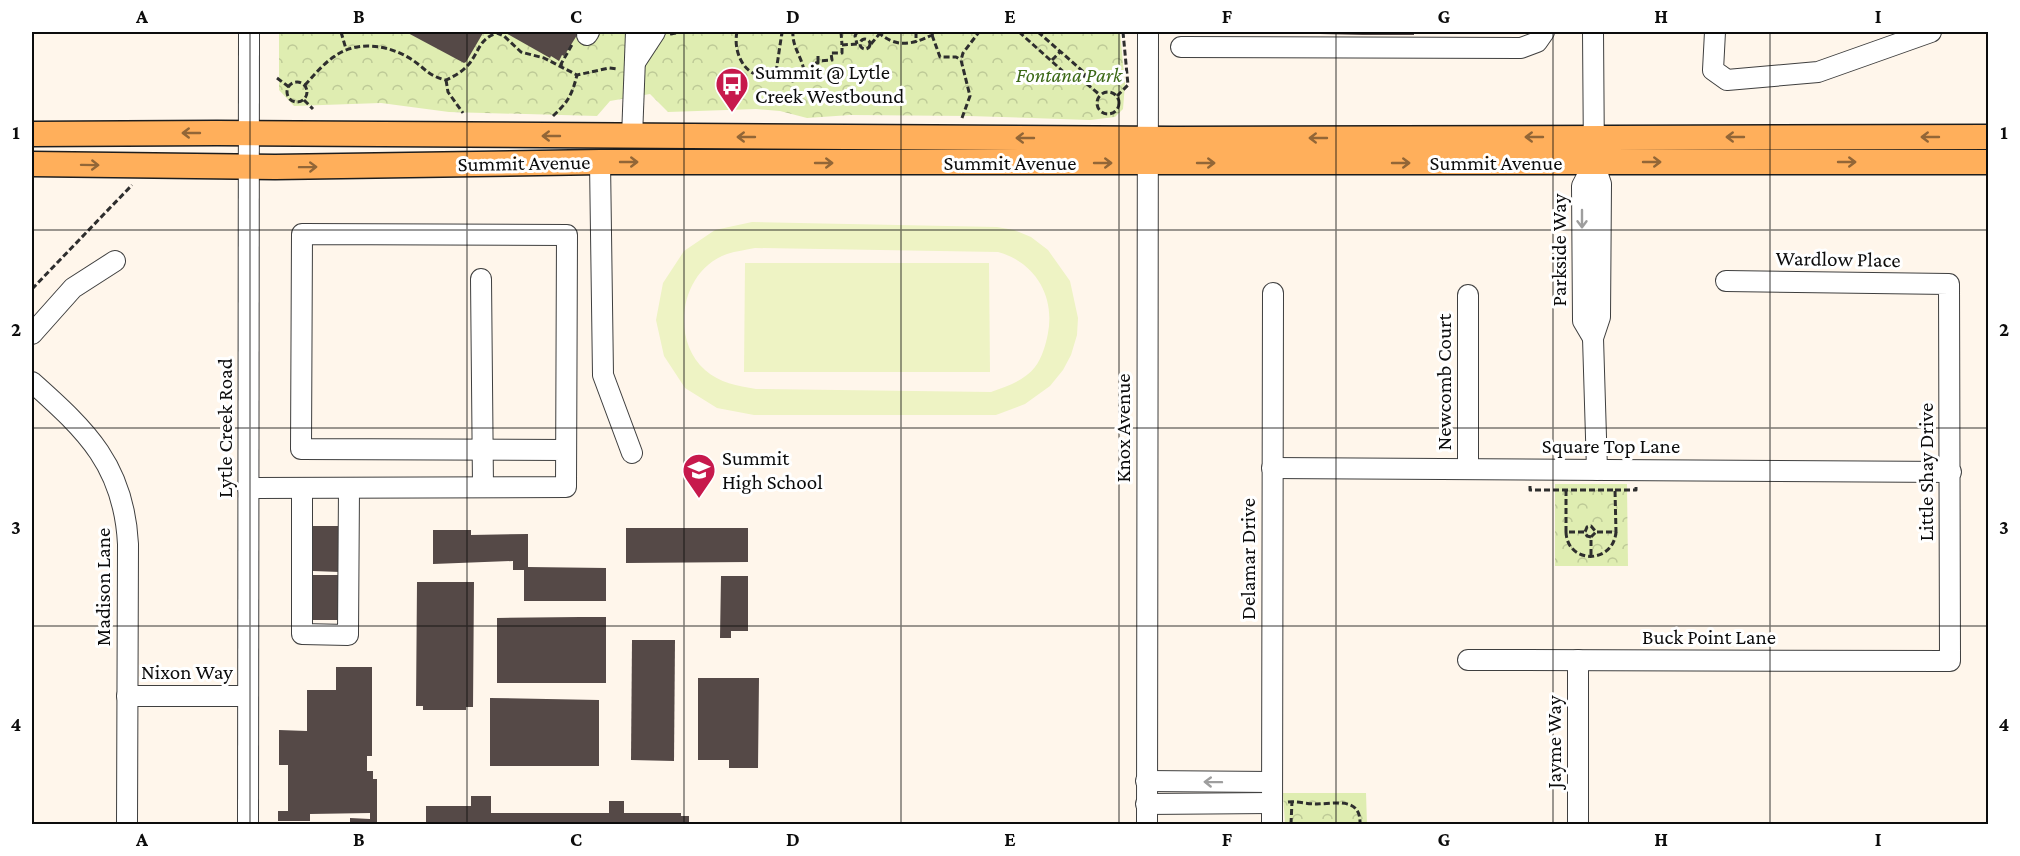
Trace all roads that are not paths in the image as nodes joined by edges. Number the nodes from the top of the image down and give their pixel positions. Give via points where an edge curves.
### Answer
1 (249, 32) edge
2 (636, 32) edge
3 (655, 32) edge
4 (1148, 32) edge
5 (1544, 32) edge
6 (1593, 32) edge
7 (1714, 32) edge
8 (1931, 32) edge
9 (1295, 39) edge
10 (1181, 46) dead end
11 (627, 66) junction
12 (32, 134) edge
13 (250, 134) junction
14 (632, 137) junction
15 (1593, 137) junction
16 (1989, 137) edge
17 (1147, 138) junction
18 (600, 162) junction
19 (1989, 162) edge
20 (1147, 163) junction
21 (1594, 163) junction
22 (32, 164) edge
23 (249, 167) junction
24 (116, 261) dead end
25 (600, 278) junction
26 (481, 279) dead end
27 (567, 279) junction
28 (1726, 281) dead end
29 (1949, 284) joint
30 (1273, 293) dead end
31 (1468, 295) dead end
32 (32, 334) edge
33 (32, 382) edge
34 (483, 450) junction
35 (566, 450) junction
36 (632, 453) dead end
37 (1272, 468) junction
38 (1468, 469) junction
39 (1597, 470) junction
40 (1951, 472) junction
41 (483, 487) junction
42 (248, 488) junction
43 (302, 488) junction
44 (349, 488) junction
45 (1468, 660) dead end
46 (1578, 660) junction
47 (1950, 661) joint
48 (127, 696) junction
49 (248, 696) junction
50 (1146, 781) junction
51 (1271, 782) junction
52 (1271, 803) junction
53 (1146, 804) junction
54 (127, 825) edge
55 (248, 825) edge
56 (1147, 825) edge
57 (1272, 825) edge
58 (1578, 825) edge

1 - 13 street, Lytle Creek Road
2 - 11 street
3 - 11 street
4 - 17 street, Knox Avenue
5 - 9 street via 1537,42 1521,48
6 - 15 street, Parkside Way
7 - 8 street via 1713,70 1728,80 1818,72
9 - 10 street
11 - 14 street
13 -> 12 main road, Summit Avenue
14 -> 13 main road, Summit Avenue
13 - 23 street, Lytle Creek Road
17 -> 14 main road, Summit Avenue
16 -> 15 main road, Summit Avenue
15 -> 17 main road, Summit Avenue
15 - 21 street, Parkside Way
17 - 20 street, Knox Avenue
18 -> 20 main road, Summit Avenue
23 -> 18 main road, Summit Avenue
18 - 25 street
21 -> 19 main road, Summit Avenue
20 -> 21 main road, Summit Avenue
20 - 50 street, Knox Avenue
21 - 39 street, Parkside Way via 1601,184 1592,273 1600,317 1593,338
22 -> 23 main road, Summit Avenue
23 - 42 street, Lytle Creek Road
24 - 32 street via 73,288
25 - 27 street
25 - 36 street via 603,375
26 - 34 street
27 - 34 street via 567,235 302,234 301,449
27 - 35 street
28 - 29 street, Wardlow Place
29 - 40 street, Little Shay Drive
30 - 37 street, Delamar Drive
31 - 38 street, Newcomb Court
33 - 48 street, Madison Lane via 94,444 120,493 128,544
34 - 35 street
34 - 41 street
35 - 41 street via 566,487
37 - 38 street, Square Top Lane
37 - 51 street, Delamar Drive
38 - 39 street, Square Top Lane
39 - 40 street, Square Top Lane
40 - 47 street, Little Shay Drive
41 - 44 street
42 - 43 street
42 - 49 street, Lytle Creek Road
43 - 44 street
43 - 44 street via 302,634 348,635
45 - 46 street, Buck Point Lane
46 - 47 street, Buck Point Lane
46 - 58 street, Jayme Way
48 - 49 street, Nixon Way
48 - 54 street, Madison Lane
49 - 55 street, Lytle Creek Road
51 -> 50 street
50 - 53 street, Knox Avenue
51 - 52 street, Delamar Drive
52 - 53 street
52 - 57 street, Delamar Drive
53 - 56 street, Knox Avenue

